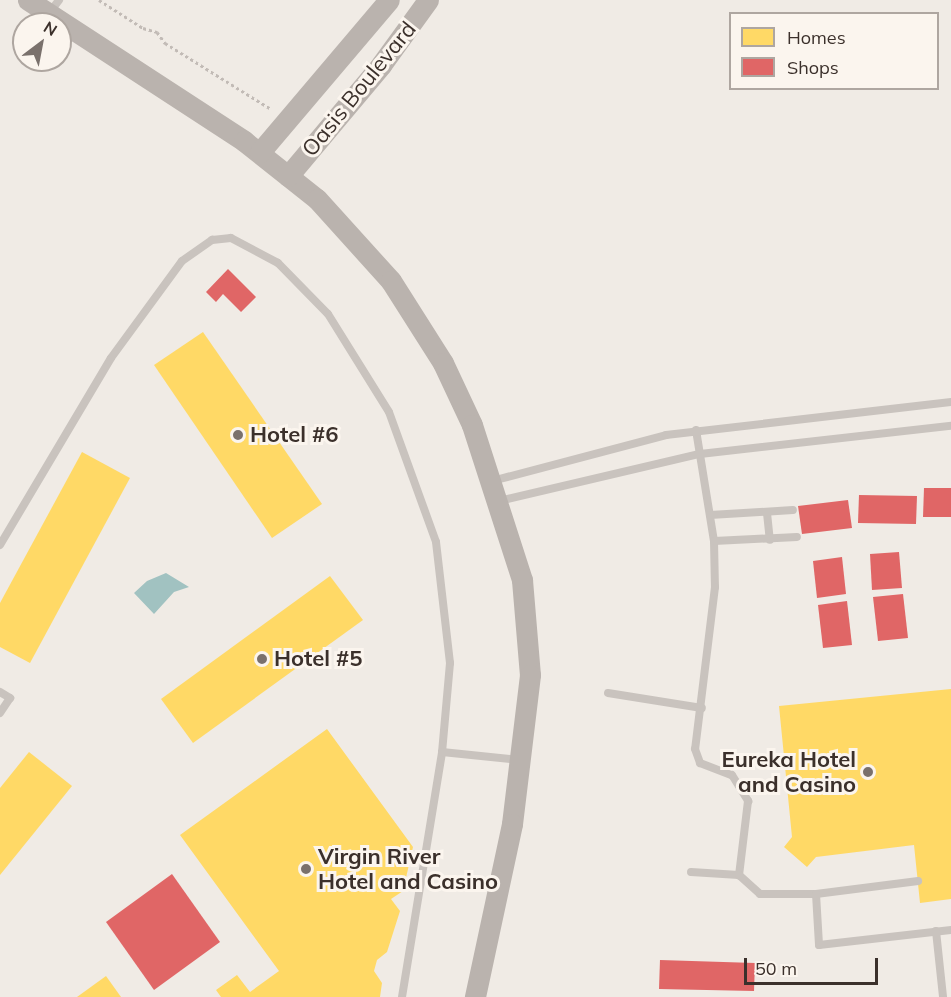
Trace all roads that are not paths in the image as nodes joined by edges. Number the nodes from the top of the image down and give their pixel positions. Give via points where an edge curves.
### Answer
1 (28, 0) edge
2 (388, 0) edge
3 (429, 0) edge
4 (54, 7) edge
5 (274, 164) junction
6 (951, 402) edge
7 (951, 426) edge
8 (696, 430) junction
9 (700, 454) junction
10 (492, 481) junction
11 (500, 501) junction
12 (793, 510) dead end
13 (767, 513) junction
14 (710, 515) junction
15 (797, 537) dead end
16 (770, 540) junction
17 (714, 541) junction
18 (0, 545) edge
19 (0, 692) edge
20 (608, 693) dead end
21 (702, 708) junction
22 (0, 713) edge
23 (442, 752) junction
24 (520, 760) junction
25 (691, 872) dead end
26 (739, 875) junction
27 (918, 882) dead end
28 (816, 894) junction
29 (951, 930) edge
30 (936, 931) junction
31 (402, 997) edge
32 (476, 997) edge
33 (943, 997) edge

1 - 4 main road
2 - 5 main road, Oasis Boulevard
3 - 5 main road, Oasis Boulevard via 381,65
4 - 5 main road
5 - 10 main road via 317,199 391,281 443,363
6 - 8 lane
7 - 9 lane
8 - 9 lane
8 - 10 lane via 632,442
9 - 11 lane
9 - 14 lane
10 - 11 main road
11 - 24 main road via 522,580 530,675
12 - 13 lane
13 - 14 lane
13 - 16 lane
14 - 17 lane
15 - 16 lane
16 - 17 lane
17 - 21 lane via 715,587
18 - 23 lane via 111,358 182,261 212,240 231,238 278,263 328,314 389,412 436,542 450,663
19 - 22 lane via 10,698
20 - 21 lane
21 - 26 lane via 695,749 700,763 732,775 748,801
23 - 24 lane
23 - 31 lane
24 - 32 main road via 512,824
25 - 26 lane
26 - 28 lane via 759,894
27 - 28 lane
28 - 30 lane via 819,945
29 - 30 lane
30 - 33 lane

